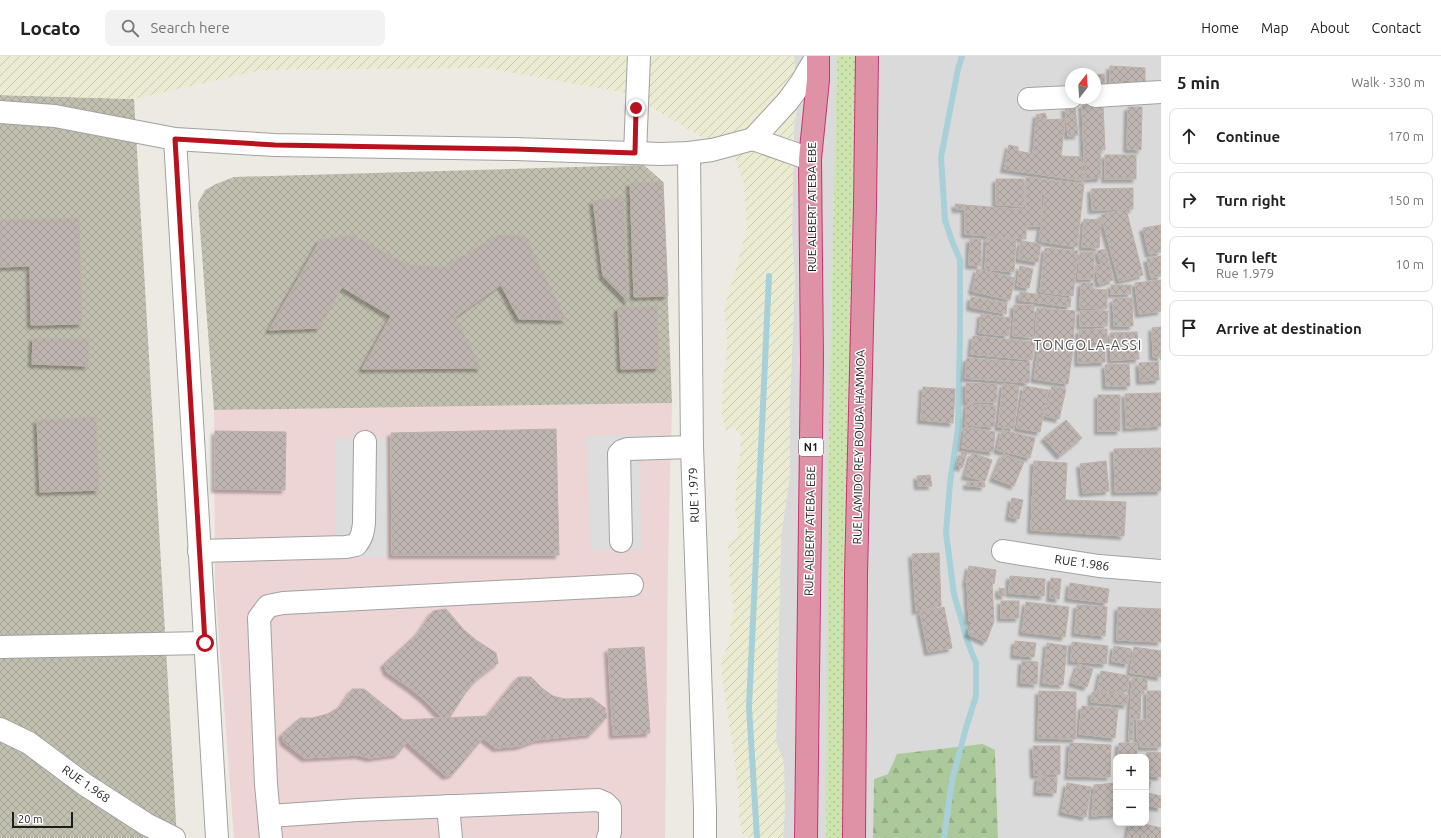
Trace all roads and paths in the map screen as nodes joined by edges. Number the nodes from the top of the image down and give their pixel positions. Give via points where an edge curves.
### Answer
1 (639, 56) edge
2 (818, 56) edge
3 (867, 56) edge
4 (1161, 92) edge
5 (1101, 96) edge
6 (1065, 97) edge
7 (1029, 99) dead end
8 (0, 112) edge
9 (175, 139) junction
10 (752, 139) junction
11 (689, 152) junction
12 (635, 153) junction
13 (810, 159) junction
14 (365, 442) dead end
15 (692, 447) junction
16 (621, 541) dead end
17 (199, 551) junction
18 (1003, 551) dead end
19 (1161, 572) edge
20 (632, 585) dead end
21 (205, 643) junction
22 (0, 647) edge
23 (0, 729) edge
24 (448, 806) junction
25 (269, 816) junction
26 (174, 838) edge
27 (217, 838) edge
28 (272, 838) edge
29 (451, 838) edge
30 (608, 838) edge
31 (705, 838) edge
32 (806, 838) edge
33 (854, 838) edge

1 - 12 street
2 - 10 street via 788,101
2 - 13 highway, RUE ALBERT ATEBA EBE / N1
3 - 33 highway, RUE LAMIDO REY BOUBA HAMMOA via 856,567
4 - 5 street
6 - 7 street
8 - 9 street via 89,121
9 - 12 street via 275,145
9 - 17 street
10 - 11 street via 712,150
10 - 13 street
11 - 12 street
11 - 15 street, RUE 1.979
13 - 32 highway, RUE ALBERT ATEBA EBE / N1 via 812,360
14 - 17 street via 364,523 363,533 356,545
15 - 16 street via 628,448 619,454
15 - 31 street, RUE 1.979
17 - 21 street
18 - 19 street, RUE 1.986 via 1099,566
20 - 25 street via 283,603 268,606 258,618
21 - 22 street
21 - 27 street
23 - 26 street, RUE 1.968 via 29,743 84,784 146,824
24 - 25 street
24 - 29 street
24 - 30 street via 598,800 610,808
25 - 28 street

